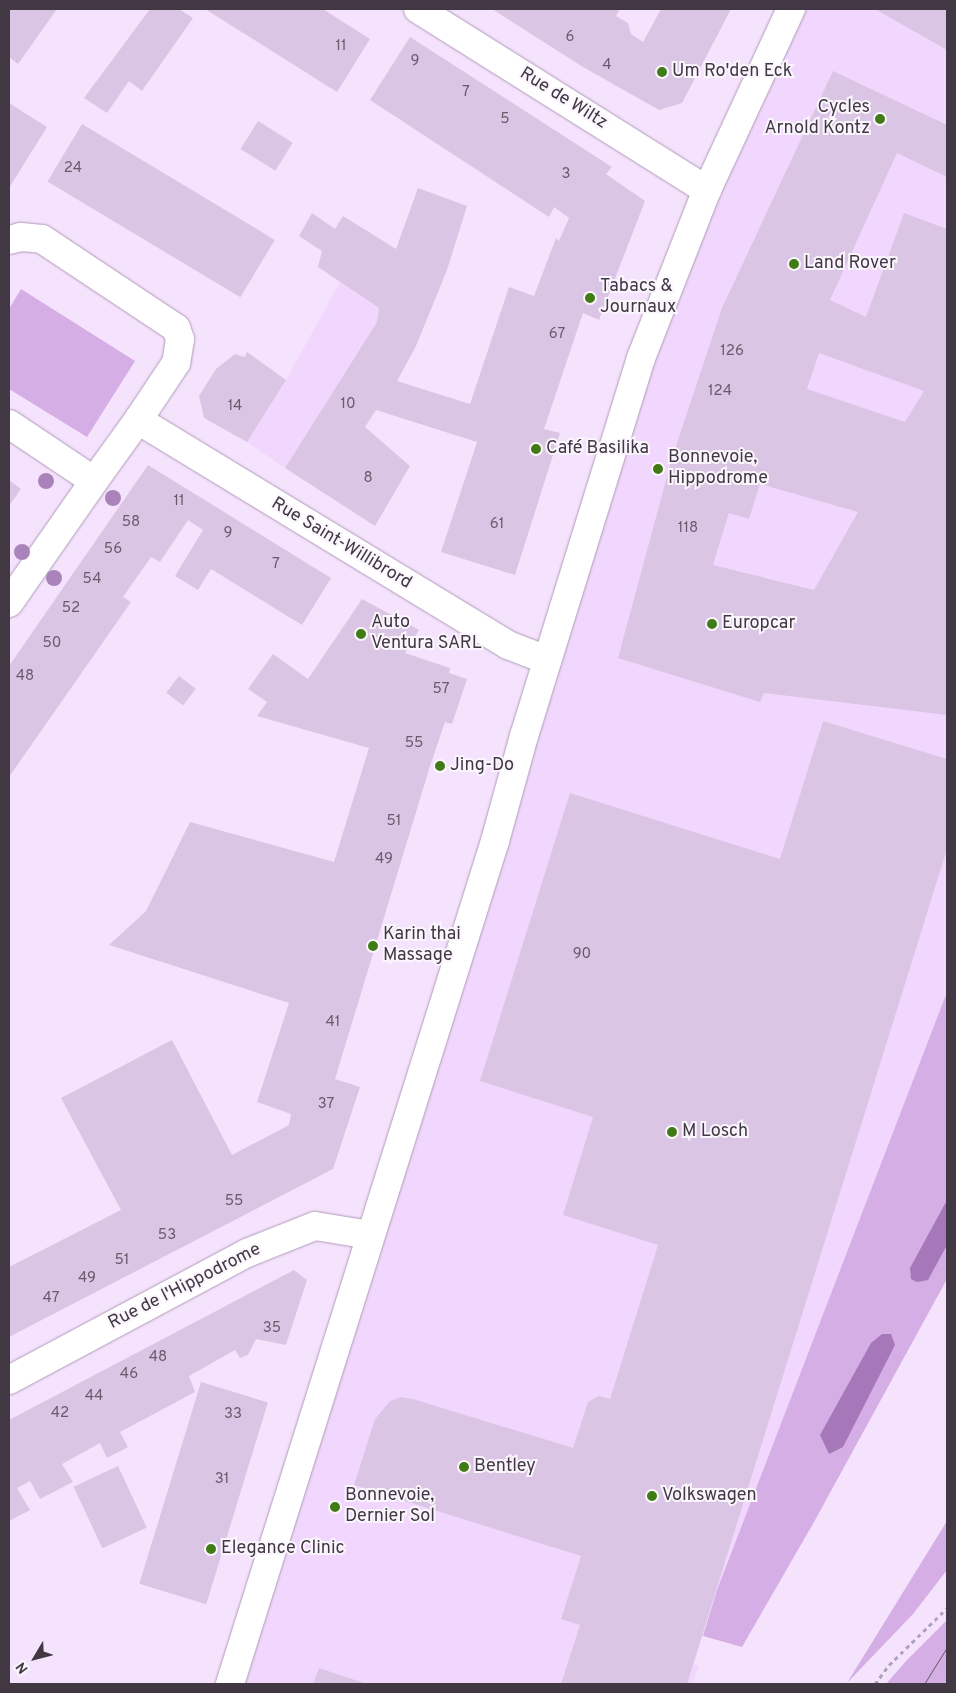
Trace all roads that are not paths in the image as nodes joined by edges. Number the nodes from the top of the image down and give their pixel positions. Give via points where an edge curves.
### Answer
1 (418, 9) edge
2 (791, 9) edge
3 (707, 190) junction
4 (13, 245) edge
5 (138, 420) junction
6 (9, 424) edge
7 (94, 481) junction
8 (9, 604) edge
9 (548, 660) junction
10 (370, 1236) junction
11 (9, 1380) edge
12 (230, 1684) edge

1 - 3 street, Rue de Wiltz
2 - 3 street
3 - 9 street via 641,358
4 - 5 street via 42,239 176,328 180,345 176,363
5 - 7 street
5 - 9 street, Rue Saint-Willibrord via 508,645
6 - 7 street
7 - 8 street
9 - 10 street via 495,841
10 - 11 street, Rue de l'Hippodrome via 315,1226 264,1246
10 - 12 street

